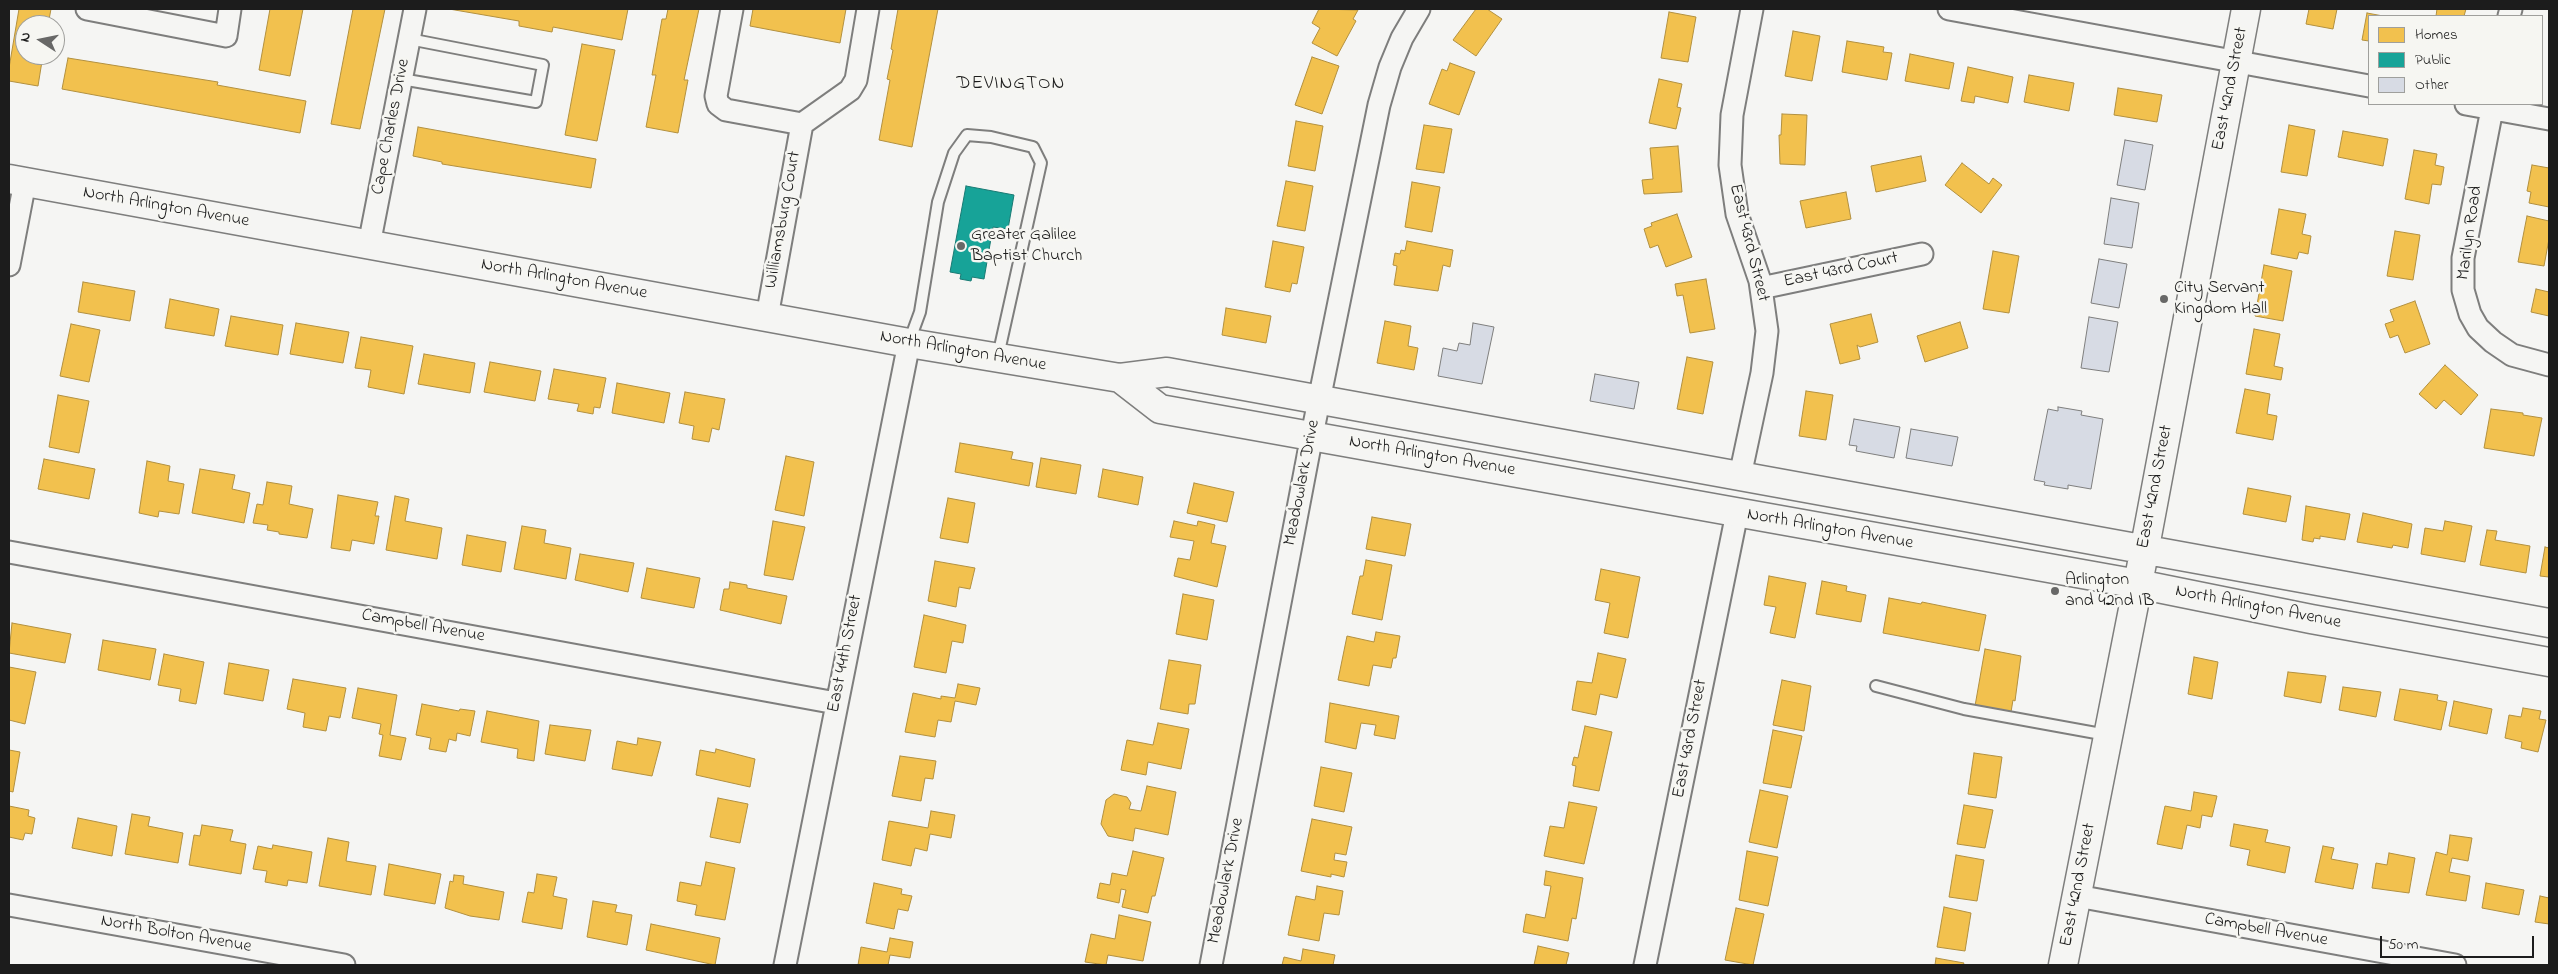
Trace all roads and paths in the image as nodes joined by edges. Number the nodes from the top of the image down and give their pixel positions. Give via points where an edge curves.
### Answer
1 (88, 9) edge
2 (230, 9) edge
3 (415, 9) edge
4 (732, 9) edge
5 (868, 9) edge
6 (1419, 9) edge
7 (1752, 9) edge
8 (1949, 9) edge
9 (2246, 9) edge
10 (1988, 12) edge
11 (409, 39) junction
12 (2237, 61) junction
13 (401, 79) junction
14 (2368, 86) edge
15 (2480, 105) edge
16 (2493, 106) edge
17 (2549, 119) edge
18 (802, 124) junction
19 (17, 180) edge
20 (369, 245) junction
21 (1922, 254) dead end
22 (9, 265) edge
23 (1761, 288) junction
24 (766, 317) junction
25 (909, 343) junction
26 (998, 358) junction
27 (2539, 363) edge
28 (1120, 378) junction
29 (1320, 399) junction
30 (1312, 435) junction
31 (1740, 476) junction
32 (1737, 513) junction
33 (2144, 550) junction
34 (9, 552) edge
35 (2138, 584) junction
36 (2549, 623) edge
37 (2549, 662) edge
38 (1876, 686) dead end
39 (836, 703) junction
40 (2108, 735) junction
41 (2077, 896) junction
42 (9, 905) edge
43 (344, 965) edge
44 (785, 965) edge
45 (1210, 965) edge
46 (1645, 965) edge
47 (2063, 965) edge
48 (2455, 965) edge

1 - 2 street via 226,36
3 - 11 street, Cape Charles Drive
4 - 18 street via 716,96 718,104 726,110
5 - 18 street via 856,80 850,90
6 - 29 street, Meadowlark Drive via 1402,38 1379,105
7 - 23 street, East 43rd Street via 1732,115 1730,165 1737,214
8 - 10 street
9 - 12 main road, East 42nd Street
10 - 12 street
11 - 13 street, Cape Charles Drive
11 - 13 lane via 543,65 536,102
12 - 14 street
12 - 33 main road, East 42nd Street
13 - 20 street, Cape Charles Drive
15 - 16 street
16 - 17 street
16 - 27 street, Marilyn Road via 2463,258 2463,290 2478,328 2506,352
18 - 24 street, Williamsburg Court
19 - 20 main road, North Arlington Avenue
19 - 22 street
20 - 24 main road, North Arlington Avenue
21 - 23 street, East 43rd Court
23 - 31 street, East 43rd Street via 1766,339
24 - 25 main road, North Arlington Avenue
25 - 26 main road, North Arlington Avenue
25 - 26 lane via 920,312 938,202 954,152 967,135 991,137 1033,147 1041,163
25 - 39 street, East 44th Street
26 - 28 main road, North Arlington Avenue
28 - 29 main road, North Arlington Avenue via 1166,372
28 - 30 main road, North Arlington Avenue via 1160,409
29 - 30 street, Meadowlark Drive
29 - 31 main road, North Arlington Avenue
30 - 32 main road, North Arlington Avenue
30 - 45 street, Meadowlark Drive
31 - 33 main road, North Arlington Avenue
32 - 35 main road, North Arlington Avenue
32 - 46 street, East 43rd Street
33 - 35 main road, East 42nd Street
33 - 36 main road, North Arlington Avenue
34 - 39 street, Campbell Avenue
35 - 37 main road, North Arlington Avenue
35 - 40 main road, East 42nd Street
38 - 40 lane via 1964,709
39 - 44 street, East 44th Street
40 - 41 main road, East 42nd Street
41 - 47 main road, East 42nd Street
41 - 48 street, Campbell Avenue
42 - 43 street, North Bolton Avenue

